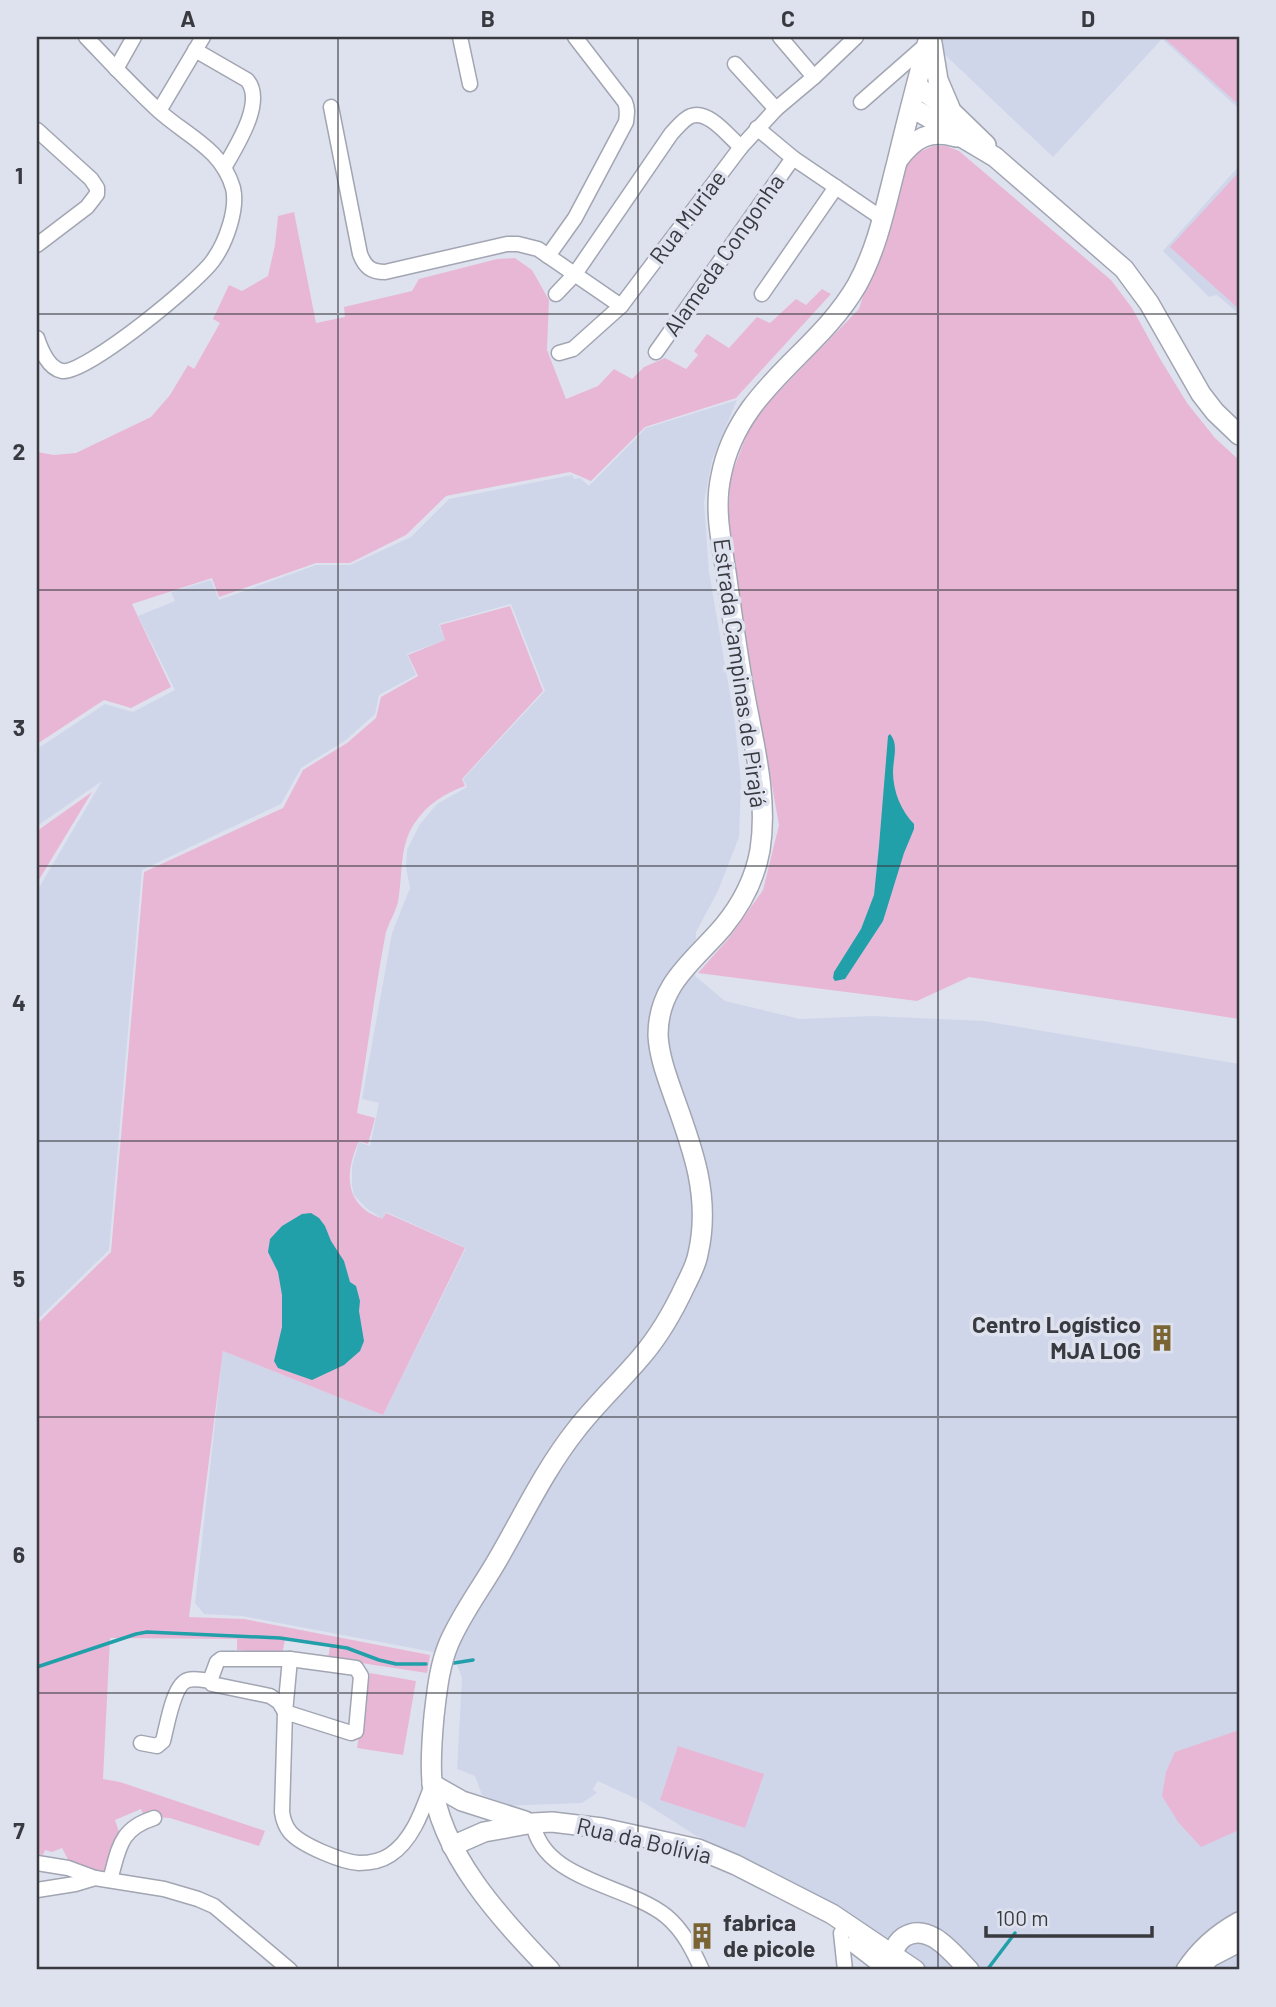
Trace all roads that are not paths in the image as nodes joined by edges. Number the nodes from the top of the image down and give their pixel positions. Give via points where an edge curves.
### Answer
1 (86, 37) edge
2 (134, 37) edge
3 (460, 37) edge
4 (575, 37) edge
5 (780, 37) edge
6 (852, 38) edge
7 (929, 39) edge
8 (199, 43) edge
9 (735, 64) dead end
10 (116, 69) junction
11 (814, 77) junction
12 (470, 84) dead end
13 (917, 86) junction
14 (861, 102) dead end
15 (331, 107) dead end
16 (911, 107) junction
17 (776, 109) junction
18 (159, 111) junction
19 (952, 112) junction
20 (757, 128) junction
21 (37, 130) edge
22 (966, 141) junction
23 (741, 147) junction
24 (995, 157) junction
25 (793, 158) junction
26 (897, 163) junction
27 (224, 168) junction
28 (836, 187) junction
29 (883, 219) junction
30 (37, 246) edge
31 (548, 256) junction
32 (575, 274) junction
33 (556, 294) dead end
34 (762, 294) dead end
35 (621, 306) junction
36 (37, 338) edge
37 (656, 352) dead end
38 (559, 353) dead end
39 (1239, 435) edge
40 (290, 1659) junction
41 (211, 1681) junction
42 (285, 1712) junction
43 (141, 1743) dead end
44 (432, 1784) junction
45 (153, 1818) dead end
46 (533, 1823) junction
47 (452, 1846) junction
48 (37, 1863) edge
49 (103, 1879) junction
50 (37, 1890) edge
51 (788, 1893) junction
52 (1239, 1922) edge
53 (841, 1933) junction
54 (1239, 1942) edge
55 (871, 1955) edge
56 (893, 1965) edge
57 (290, 1970) edge
58 (550, 1970) edge
59 (702, 1970) edge
60 (845, 1970) edge
61 (915, 1970) edge
62 (969, 1970) edge
63 (1186, 1970) edge
64 (1198, 1970) edge

1 - 10 street
2 - 10 street
3 - 12 street
4 - 31 street via 628,108 626,122 575,218
5 - 11 street
6 - 11 street, Rua Muriae
7 - 13 main road, Estrada Campinas de Pirajá
7 - 14 street
7 - 19 main road
8 - 18 street
8 - 27 street via 252,87 252,108 244,133
9 - 17 street
10 - 18 street
11 - 17 street, Rua Muriae
13 - 16 main road, Estrada Campinas de Pirajá
13 - 19 main road
15 - 31 street via 360,254 370,269 385,272 507,244
16 - 22 main road
16 - 26 main road, Estrada Campinas de Pirajá
17 - 20 street, Rua Muriae
18 - 27 street via 213,153
19 - 24 main road
20 - 23 street, Rua Muriae
20 - 25 street
21 - 30 street via 97,188 87,207
22 - 24 main road
22 - 26 main road via 936,133 920,139
23 - 32 street via 708,117 687,118 671,134
23 - 35 street, Rua Muriae
24 - 39 main road via 1124,269 1201,394
25 - 28 street
25 - 37 street, Alameda Congonha
26 - 29 main road, Estrada Campinas de Pirajá
27 - 36 street via 234,197 230,223 224,244 198,279 77,368 61,371 54,367
28 - 29 street
28 - 34 street
29 - 44 main road, Estrada Campinas de Pirajá via 866,267 848,299 748,410 721,475 720,535 757,762 762,826 757,864 743,899 679,975 659,1020 662,1060 701,1182 703,1230 695,1265 645,1353 576,1430 555,1461 452,1637 441,1668 432,1738
31 - 32 street
32 - 33 street
32 - 35 street
35 - 38 street, Rua Muriae via 573,349
40 - 41 street via 221,1659
40 - 42 street
40 - 42 street via 359,1670 356,1731
41 - 42 street via 270,1696
41 - 43 street via 185,1681 177,1689 163,1741 157,1746
42 - 44 street via 283,1817 291,1833 316,1848 359,1863 388,1857 405,1841
44 - 46 main road, Rua da Bolívia via 462,1801
44 - 47 main road, Estrada Campinas de Pirajá
45 - 49 street via 130,1830
46 - 47 main road, Rua da Bolívia via 484,1832
46 - 51 main road, Rua da Bolívia via 602,1828 698,1849
46 - 59 street via 537,1838 560,1865 644,1902 671,1920
47 - 58 main road, Estrada Campinas de Pirajá via 492,1906
48 - 49 street
49 - 50 street
49 - 57 street via 164,1889 214,1906
51 - 53 main road, Rua da Bolívia
51 - 55 main road, Rua da Bolívia via 832,1914
52 - 63 main road via 1212,1939
53 - 55 main road, Rua da Bolívia
53 - 60 street
54 - 64 main road via 1210,1957
55 - 56 main road, Rua da Bolívia
56 - 61 main road, Rua da Bolívia
56 - 62 main road via 895,1947 916,1932 933,1936

